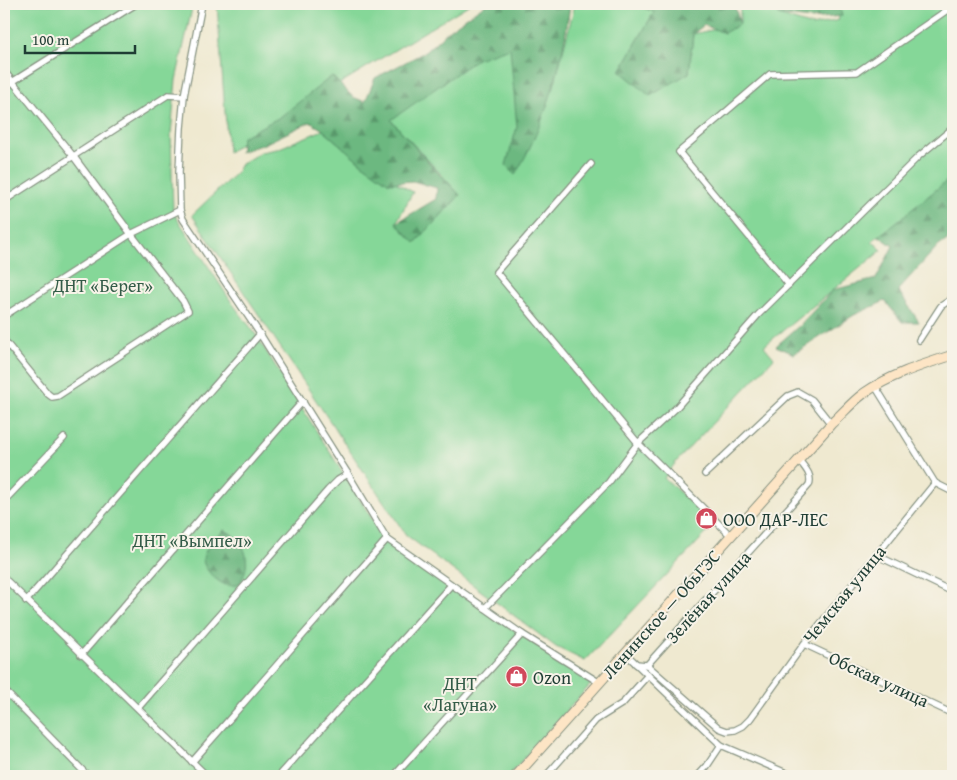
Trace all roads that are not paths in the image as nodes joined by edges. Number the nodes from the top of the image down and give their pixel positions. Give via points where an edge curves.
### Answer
1 (136, 4) edge
2 (202, 4) edge
3 (953, 6) edge
4 (4, 71) edge
5 (12, 82) junction
6 (4, 88) edge
7 (184, 96) junction
8 (953, 128) edge
9 (74, 157) junction
10 (591, 164) dead end
11 (4, 201) edge
12 (180, 210) junction
13 (131, 234) junction
14 (789, 285) junction
15 (953, 298) edge
16 (4, 316) edge
17 (260, 334) junction
18 (4, 340) edge
19 (918, 340) dead end
20 (953, 355) edge
21 (875, 386) junction
22 (303, 401) junction
23 (831, 424) junction
24 (64, 438) dead end
25 (638, 443) junction
26 (799, 460) junction
27 (348, 474) junction
28 (706, 474) dead end
29 (935, 483) junction
30 (953, 492) edge
31 (4, 501) edge
32 (731, 536) junction
33 (387, 539) junction
34 (876, 555) junction
35 (4, 578) edge
36 (451, 585) junction
37 (953, 592) edge
38 (26, 601) junction
39 (485, 608) junction
40 (522, 634) junction
41 (804, 644) junction
42 (626, 654) junction
43 (81, 655) junction
44 (636, 664) junction
45 (647, 665) junction
46 (648, 675) junction
47 (600, 683) junction
48 (4, 690) edge
49 (138, 708) junction
50 (953, 714) edge
51 (721, 744) junction
52 (192, 762) junction
53 (88, 776) edge
54 (207, 776) edge
55 (279, 776) edge
56 (394, 776) edge
57 (516, 776) edge
58 (546, 776) edge
59 (698, 776) edge
60 (793, 776) edge

1 - 5 street
2 - 7 street
3 - 14 street via 857,72 770,74 679,152
4 - 5 street
5 - 6 street
5 - 9 street
7 - 9 street via 168,95
7 - 12 street
8 - 14 street via 920,156
9 - 11 street
9 - 13 street
10 - 25 street via 496,272
12 - 13 street
12 - 17 street
13 - 16 street
13 - 18 street via 183,301 188,311 184,315 52,397
14 - 25 street via 758,315 676,408
15 - 19 street via 941,306
17 - 22 street
17 - 38 street
20 - 21 main road, Ленинское — ОбьГЭС
21 - 23 main road, Ленинское — ОбьГЭС
21 - 29 street
22 - 27 street
22 - 43 street
23 - 26 main road, Ленинское — ОбьГЭС
23 - 28 street via 812,400 798,392 788,396
24 - 31 street
25 - 32 street
25 - 39 street via 610,482
26 - 32 main road, Ленинское — ОбьГЭС
26 - 45 street, Зелёная улица via 810,475 809,485
27 - 33 street
27 - 49 street via 328,490
29 - 30 street
29 - 34 street, Чемская улица
32 - 42 main road, Ленинское — ОбьГЭС
33 - 36 street
33 - 52 street
34 - 37 street
34 - 41 street, Чемская улица
35 - 38 street
36 - 39 street
36 - 55 street
38 - 43 street
39 - 40 street
40 - 47 street
40 - 56 street
41 - 45 street, Чемская улица via 758,709 735,730 719,728
41 - 50 street, Обская улица
42 - 44 street
42 - 47 main road, Ленинское — ОбьГЭС
43 - 49 street
44 - 45 street
44 - 46 street
46 - 51 street
46 - 58 street via 623,703 596,720
47 - 57 main road, Ленинское — ОбьГЭС
48 - 53 street
49 - 52 street
51 - 59 street
51 - 60 street
52 - 54 street

